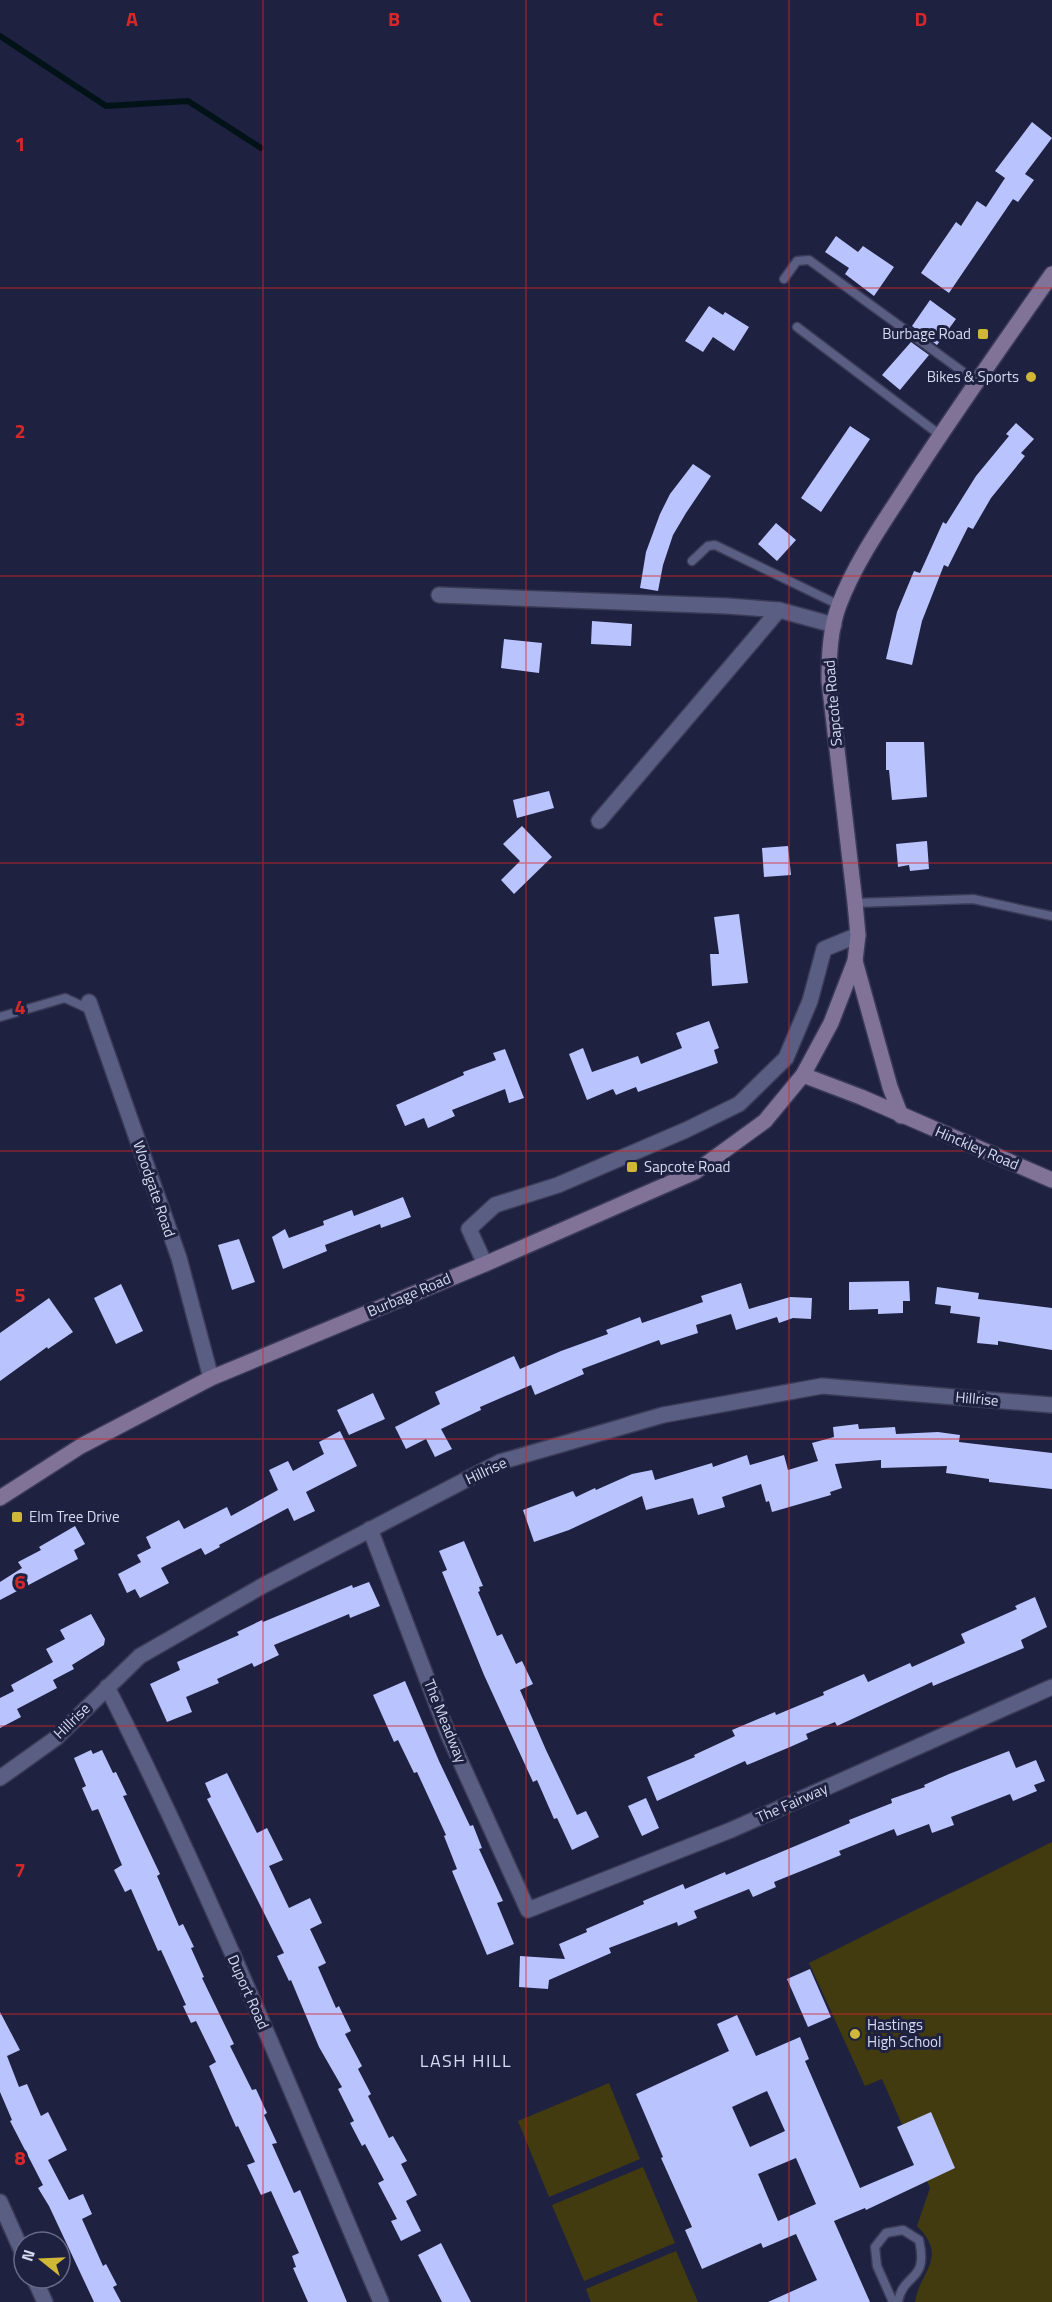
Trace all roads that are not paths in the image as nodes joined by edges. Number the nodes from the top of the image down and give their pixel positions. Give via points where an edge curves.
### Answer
1 (1052, 274) edge
2 (784, 279) dead end
3 (797, 327) dead end
4 (977, 382) junction
5 (940, 435) junction
6 (692, 561) dead end
7 (439, 596) dead end
8 (840, 604) junction
9 (779, 610) junction
10 (834, 625) junction
11 (599, 821) dead end
12 (855, 903) junction
13 (1052, 916) edge
14 (858, 935) junction
15 (855, 961) junction
16 (90, 1006) joint
17 (0, 1017) edge
18 (803, 1075) junction
19 (901, 1116) junction
20 (1052, 1180) edge
21 (485, 1264) junction
22 (211, 1378) junction
23 (1052, 1405) edge
24 (0, 1498) edge
25 (370, 1529) junction
26 (107, 1687) junction
27 (1052, 1687) edge
28 (0, 1778) edge
29 (528, 1910) joint
30 (0, 2202) edge
31 (12, 2230) edge
32 (381, 2302) edge
33 (893, 2302) edge
34 (898, 2302) edge

1 - 4 main road, Sapcote Road
2 - 4 lane via 797,261 809,260
3 - 5 lane
4 - 5 main road, Sapcote Road
5 - 8 main road, Sapcote Road via 867,549
6 - 8 lane via 708,546 715,545
7 - 9 street
8 - 10 main road, Sapcote Road
9 - 10 street
9 - 11 street
10 - 12 main road, Sapcote Road via 829,681
12 - 13 lane via 973,899
12 - 14 main road, Sapcote Road
14 - 15 main road, Sapcote Road
14 - 21 street via 824,949 810,1001 786,1058 739,1104 558,1185 495,1205 469,1228
15 - 18 main road, Sapcote Road via 831,1023
15 - 19 main road
16 - 17 lane via 65,998
16 - 22 street, Woodgate Road via 179,1258
18 - 19 main road, Hinckley Road
18 - 21 main road, Burbage Road via 765,1121 695,1172
19 - 20 main road, Hinckley Road
21 - 22 main road, Burbage Road
22 - 24 main road, Burbage Road via 81,1446
23 - 25 street, Hillrise via 822,1386 675,1413 500,1462
25 - 26 street, Hillrise via 264,1584 140,1656
25 - 29 street, The Meadway via 448,1734
26 - 28 street, Hillrise via 56,1738
26 - 32 street, Duport Road via 151,1773
27 - 29 street, The Fairway via 731,1830
30 - 31 street
33 - 34 lane via 878,2266 875,2247 886,2234 903,2230 919,2240 923,2258 917,2275 900,2290

